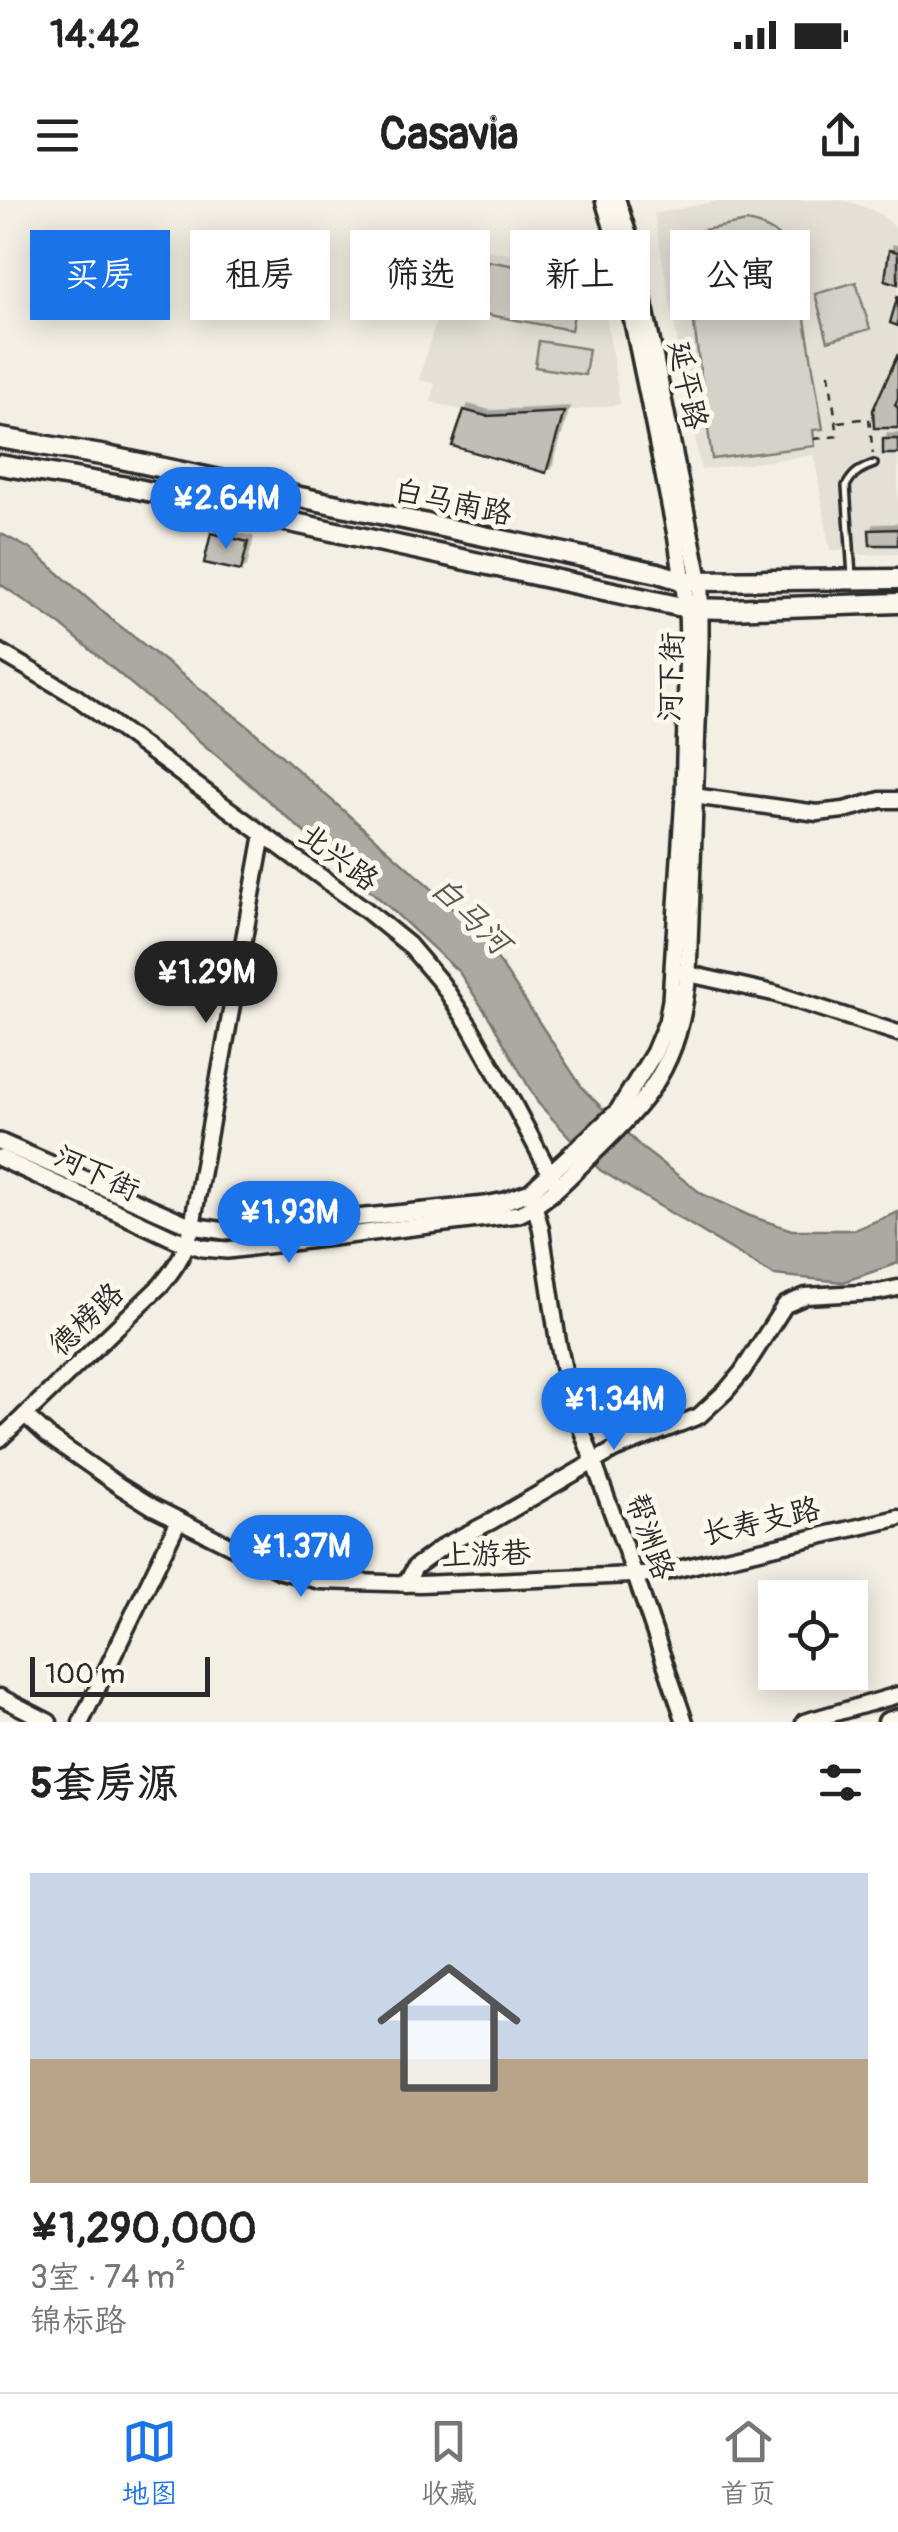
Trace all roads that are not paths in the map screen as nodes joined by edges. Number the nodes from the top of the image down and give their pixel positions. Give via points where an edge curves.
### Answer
1 (604, 200) edge
2 (618, 200) edge
3 (0, 438) edge
4 (874, 464) road end
5 (0, 465) edge
6 (852, 580) junction
7 (898, 580) edge
8 (692, 582) junction
9 (898, 603) edge
10 (694, 609) junction
11 (0, 652) edge
12 (689, 796) junction
13 (898, 800) edge
14 (263, 834) junction
15 (682, 972) junction
16 (898, 1034) edge
17 (0, 1142) edge
18 (0, 1158) edge
19 (554, 1182) junction
20 (533, 1199) junction
21 (192, 1226) junction
22 (187, 1243) junction
23 (898, 1288) edge
24 (25, 1415) junction
25 (0, 1439) edge
26 (594, 1462) junction
27 (898, 1518) edge
28 (179, 1520) junction
29 (635, 1575) junction
30 (406, 1584) junction
31 (898, 1695) edge
32 (0, 1698) edge
33 (898, 1719) edge
34 (49, 1722) edge
35 (82, 1722) edge
36 (685, 1722) edge
37 (804, 1722) edge
38 (888, 1722) edge

1 - 8 main road, 延平路
2 - 8 main road, 延平路 via 633,250
3 - 8 main road, 白马南路
4 - 6 lane via 846,486
5 - 10 main road
6 - 7 main road, 白马南路
6 - 8 main road, 白马南路
8 - 10 main road, 河下街
9 - 10 main road
10 - 12 main road, 河下街 via 688,643
11 - 14 street, 北兴路 via 75,696
12 - 13 street via 817,813
12 - 15 main road, 河下街
14 - 19 street, 北兴路 via 426,964 469,1025
14 - 21 street, 德榜路
15 - 16 street via 774,992
15 - 19 main road, 河下街 via 660,1042 624,1115
17 - 21 main road, 河下街
18 - 22 main road, 河下街
19 - 20 main road, 河下街
20 - 21 main road, 河下街 via 225,1231
20 - 22 main road, 河下街 via 519,1214 500,1218 227,1250
20 - 26 street, 帮洲路 via 566,1381
21 - 22 street, 德榜路
22 - 24 street, 德榜路 via 161,1285
23 - 26 street via 792,1300 708,1409
24 - 25 street, 德榜路
24 - 28 street, 上游巷 via 120,1487
26 - 29 street, 帮洲路
26 - 30 street via 435,1551
27 - 29 street, 长寿支路
28 - 30 street, 上游巷 via 302,1578
28 - 35 street
29 - 30 street, 上游巷
29 - 36 street, 帮洲路
31 - 37 street
32 - 34 street
33 - 38 main road

